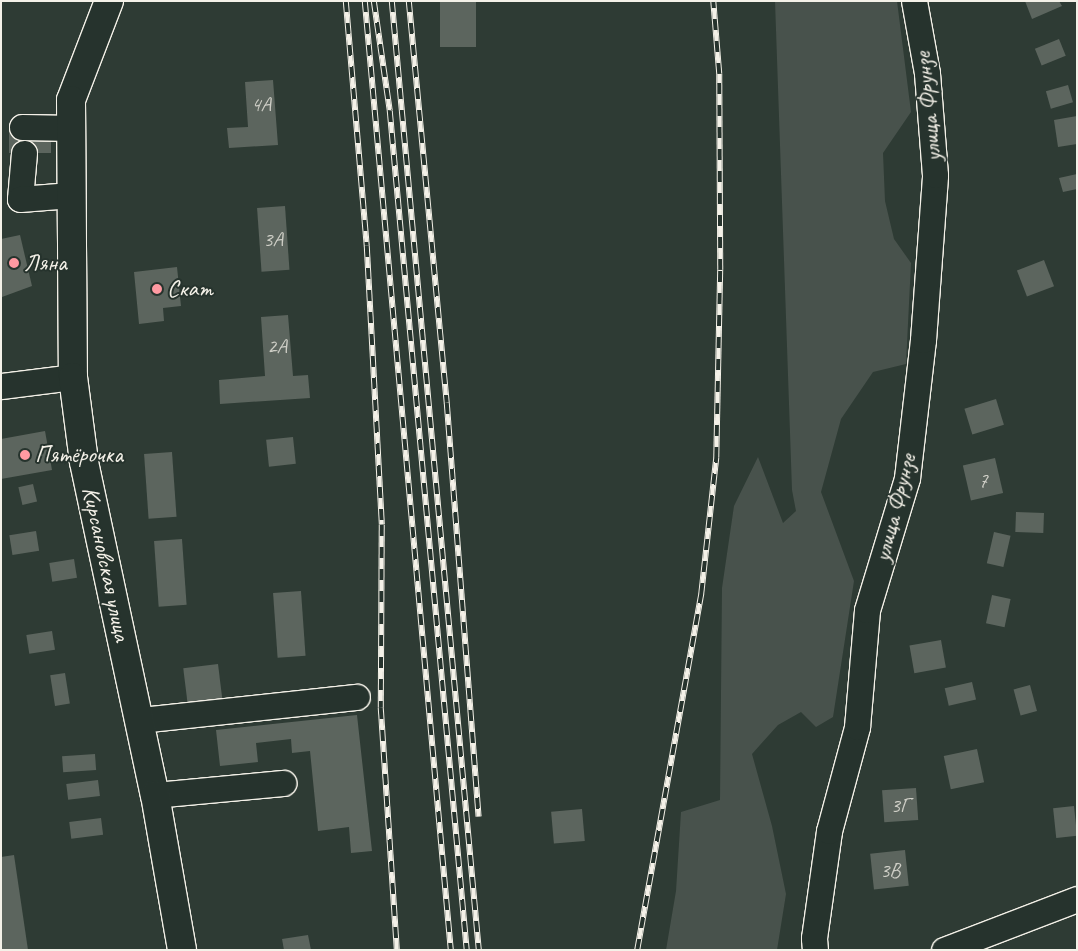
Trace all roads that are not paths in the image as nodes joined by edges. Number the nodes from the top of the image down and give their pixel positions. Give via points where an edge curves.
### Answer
1 (109, 1) edge
2 (914, 1) edge
3 (22, 127) dead end
4 (72, 128) junction
5 (24, 153) dead end
6 (70, 195) junction
7 (72, 378) junction
8 (1, 386) edge
9 (357, 698) dead end
10 (140, 720) junction
11 (284, 783) dead end
12 (155, 795) junction
13 (1077, 900) edge
14 (182, 950) edge
15 (815, 950) edge
16 (944, 950) edge

1 - 4 main road, Кирсановская улица via 71,100
2 - 15 street, улица Фрунзе via 927,72 935,176 923,340 908,478 867,610 858,727 829,831
3 - 4 street
4 - 6 main road, Кирсановская улица
5 - 6 street via 20,199
6 - 7 main road, Кирсановская улица
7 - 8 street
7 - 10 main road, Кирсановская улица via 84,462
9 - 10 street
10 - 12 main road, Кирсановская улица
11 - 12 street
12 - 14 main road, Кирсановская улица
13 - 16 street

